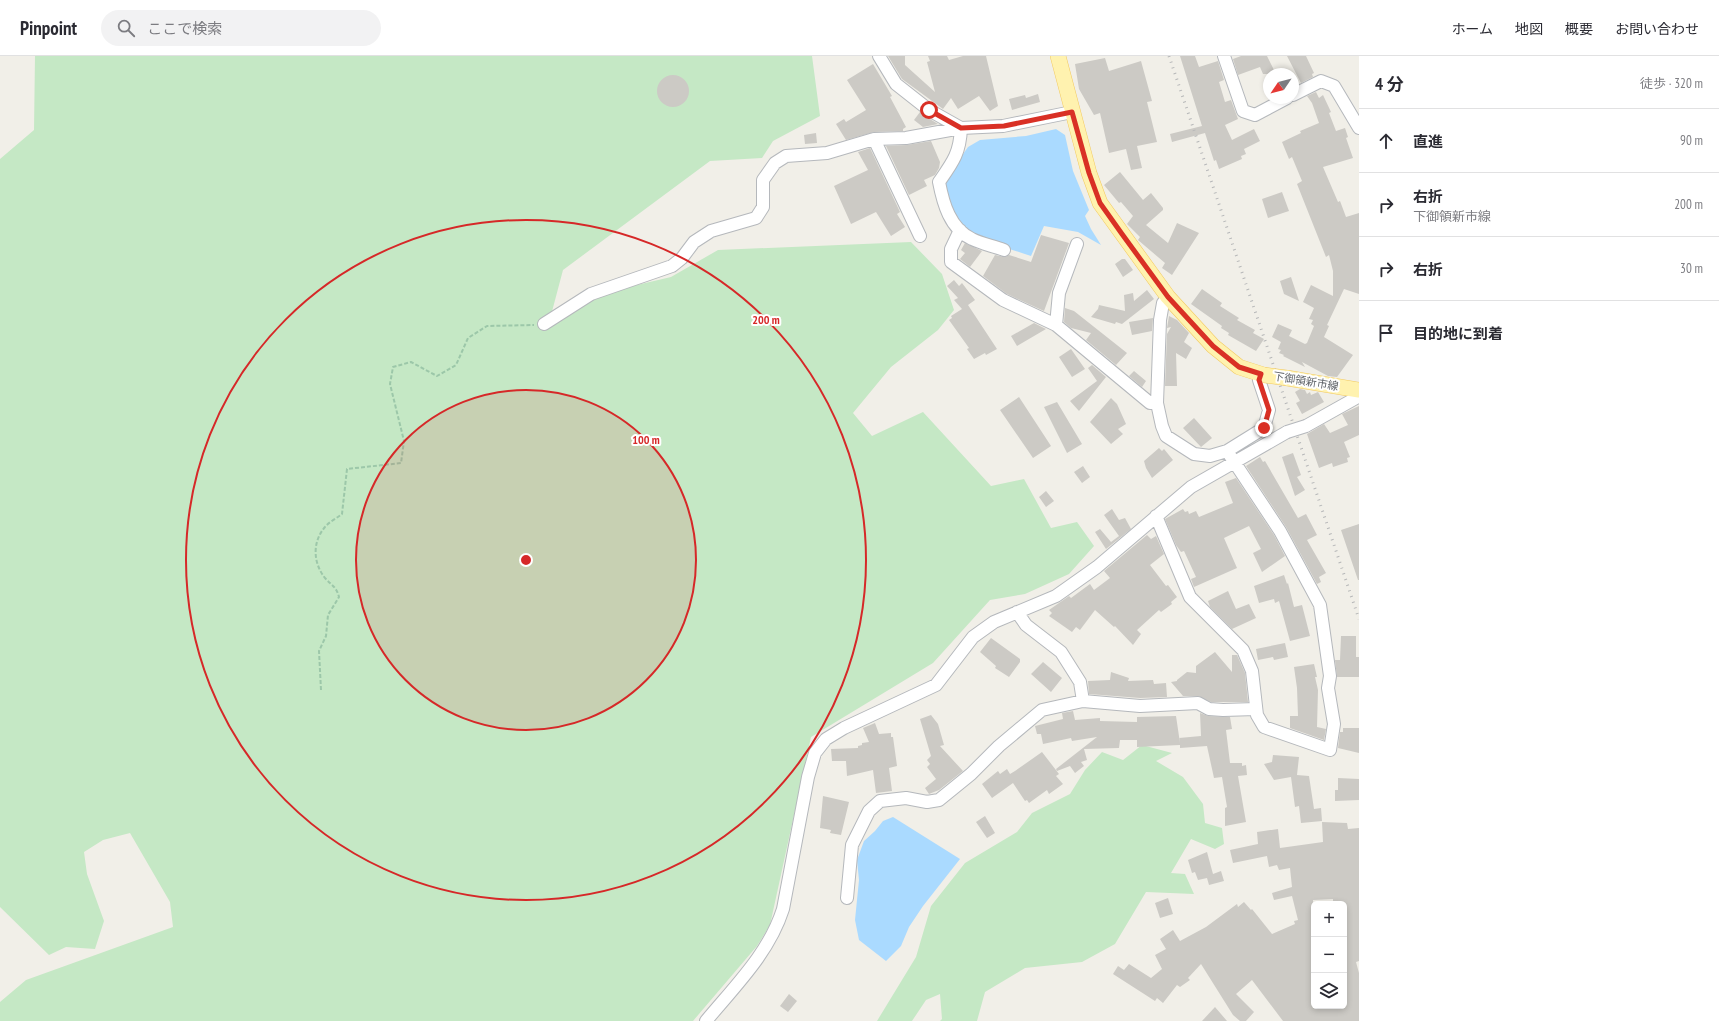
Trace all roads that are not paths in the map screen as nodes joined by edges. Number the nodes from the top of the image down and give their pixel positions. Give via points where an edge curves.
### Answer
1 (879, 56) edge
2 (1058, 56) edge
3 (1224, 56) edge
4 (1299, 92) edge
5 (1275, 104) edge
6 (1072, 112) junction
7 (961, 128) junction
8 (1359, 128) edge
9 (874, 139) junction
10 (960, 230) junction
11 (920, 236) dead end
12 (1077, 244) dead end
13 (1004, 250) dead end
14 (1168, 297) junction
15 (544, 324) road end
16 (1056, 325) junction
17 (1263, 374) junction
18 (1359, 390) edge
19 (1359, 394) edge
20 (1157, 403) junction
21 (1227, 451) junction
22 (1235, 462) junction
23 (1156, 516) junction
24 (1017, 612) junction
25 (1084, 701) junction
26 (1256, 709) junction
27 (847, 898) dead end
28 (706, 1021) edge

1 - 7 street via 896,84 929,110
2 - 6 main road, 下御領新市線
3 - 5 street via 1243,111 1254,115
4 - 8 street via 1321,81 1334,86
6 - 7 street via 1004,126
6 - 14 main road, 下御領新市線 via 1100,203
7 - 9 street via 906,138
7 - 10 street via 954,160 939,182 942,201
9 - 11 street
9 - 15 street via 827,152 786,156 775,163 763,180 763,207 756,218 711,231 694,242 672,266 591,294
10 - 13 street via 971,239
10 - 16 street via 952,249 951,262 1003,300
12 - 16 street via 1059,293
14 - 17 main road, 下御領新市線 via 1213,346 1239,367
14 - 20 street via 1163,303 1160,320
16 - 20 street via 1150,402
17 - 18 main road, 下御領新市線, bridge
17 - 21 street via 1259,380 1269,410 1264,428
19 - 22 street, bridge via 1306,426 1287,432
20 - 21 street via 1166,436 1194,454 1210,456
21 - 22 street
22 - 23 street via 1191,487
22 - 26 street via 1280,531 1320,604 1334,724 1330,750 1264,727
23 - 24 street via 1097,566 1056,596
23 - 26 street via 1190,597 1243,650 1252,671
24 - 25 street via 1026,625 1062,652 1080,682
24 - 28 street via 994,622 973,637 936,684 844,728 826,739 815,753 808,777 784,909 777,928 756,962
25 - 26 street via 1140,706 1198,703 1209,709
25 - 27 street via 1042,710 939,800 927,802 906,798 880,801 869,811 852,845

